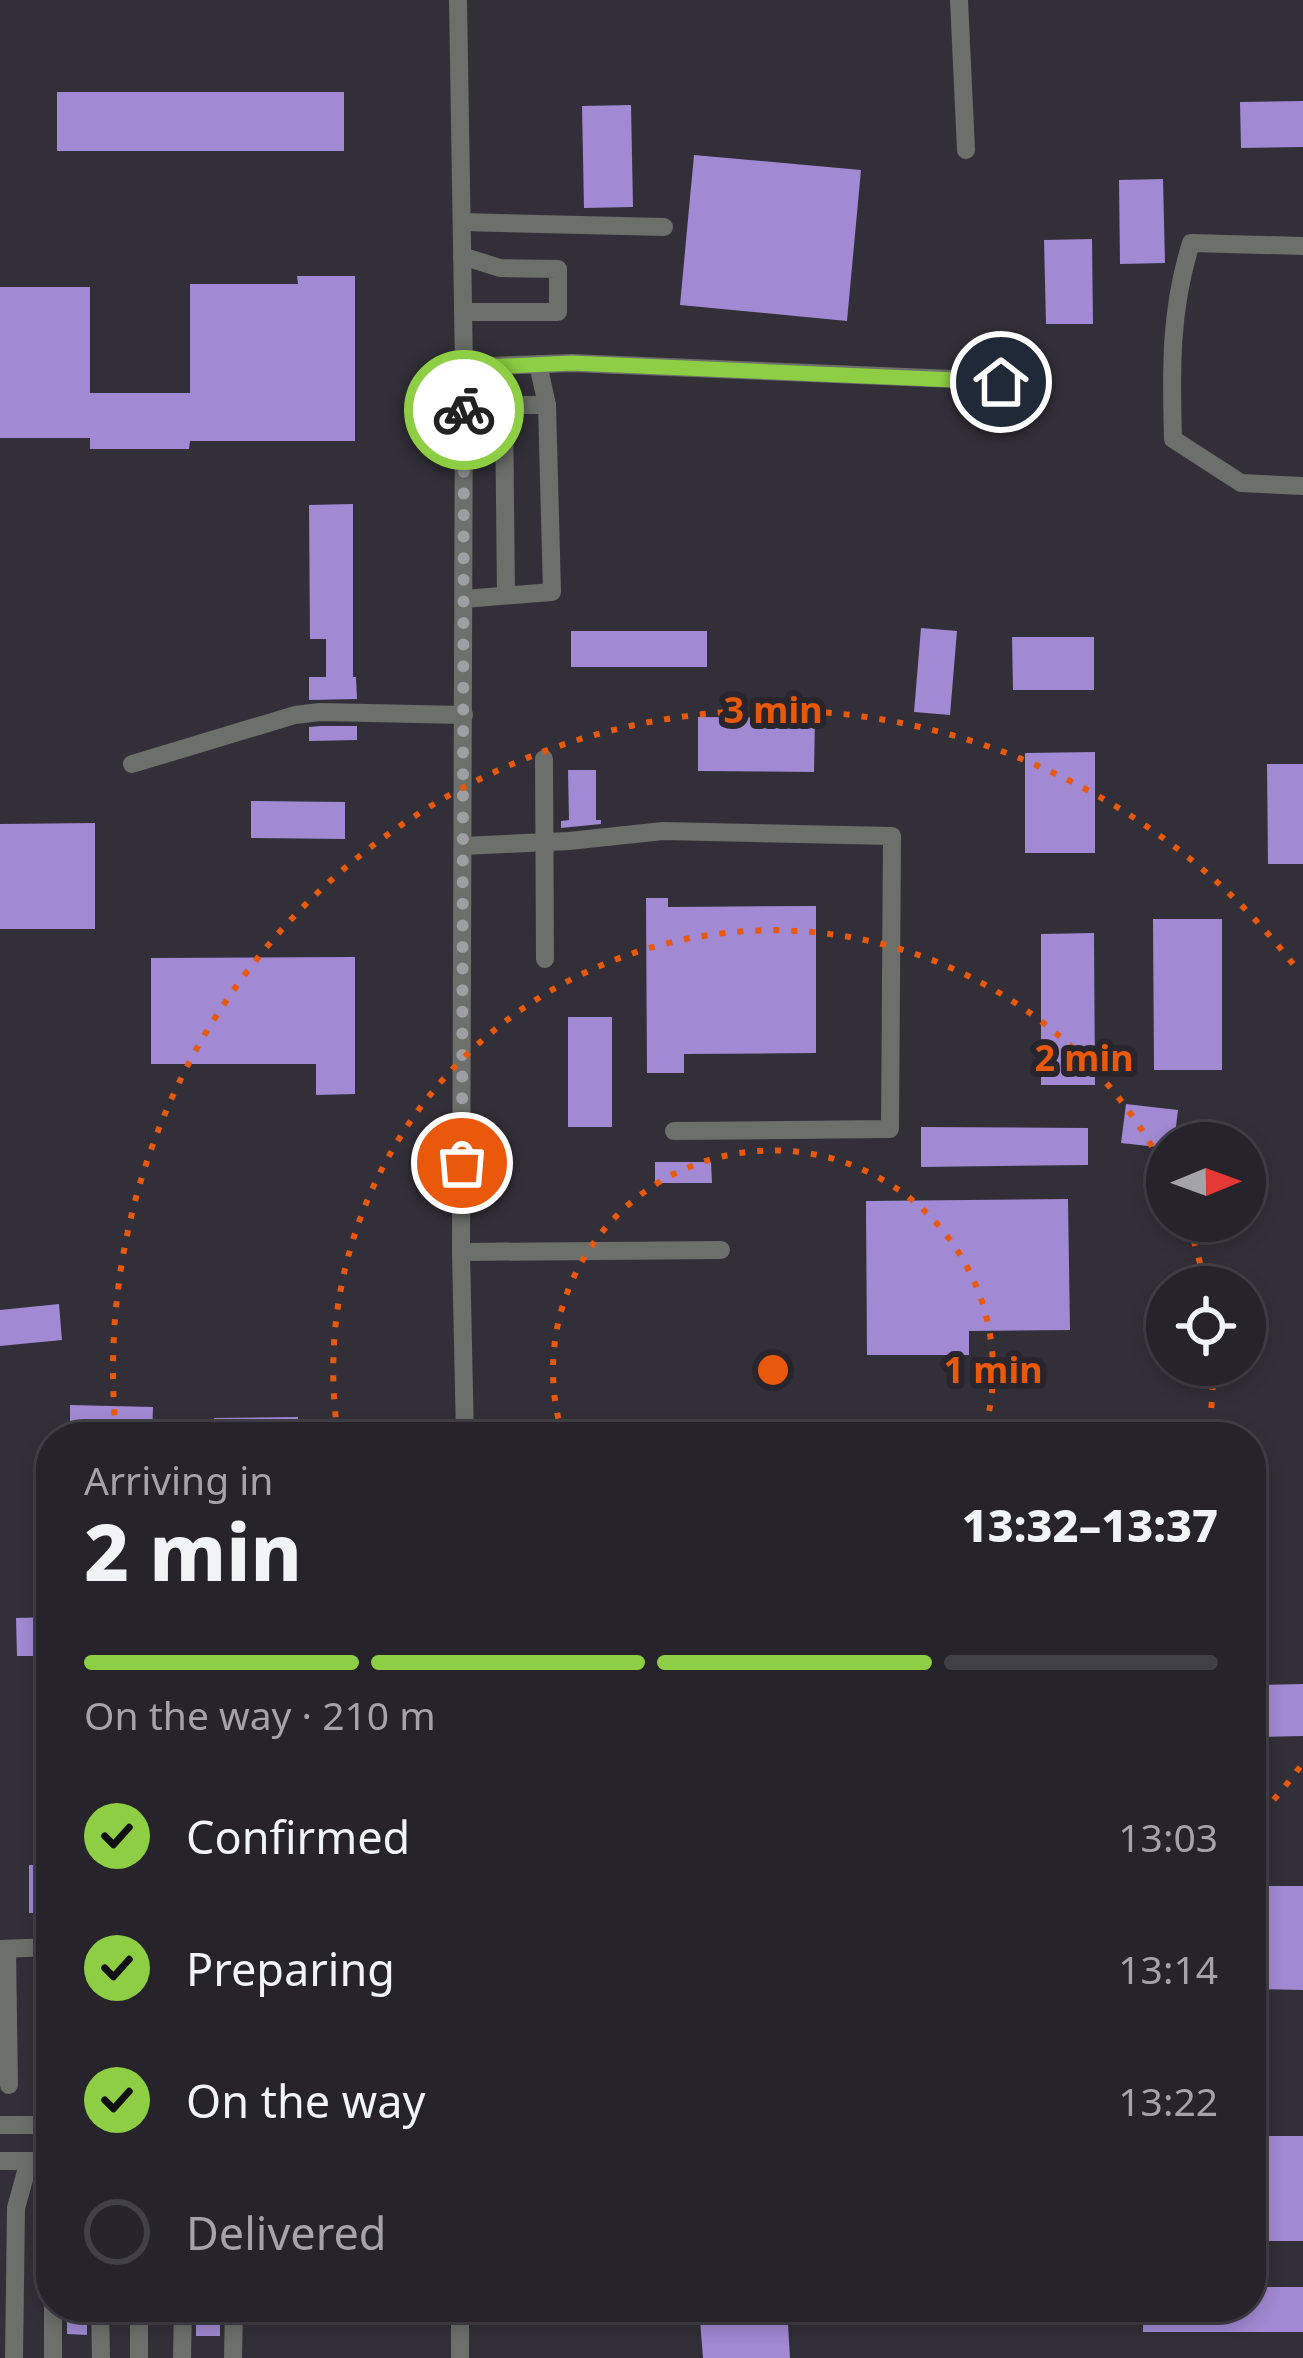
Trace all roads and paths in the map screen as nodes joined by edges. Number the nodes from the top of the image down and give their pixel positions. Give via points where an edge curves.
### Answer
1 (458, 0) edge
2 (959, 0) edge
3 (967, 150) dead end
4 (462, 222) junction
5 (664, 227) dead end
6 (1303, 246) edge
7 (462, 256) junction
8 (463, 312) junction
9 (538, 364) junction
10 (464, 368) junction
11 (1001, 382) dead end
12 (547, 405) junction
13 (1303, 486) edge
14 (506, 595) junction
15 (464, 599) junction
16 (464, 715) junction
17 (544, 759) dead end
18 (132, 764) dead end
19 (544, 842) junction
20 (463, 846) junction
21 (545, 958) dead end
22 (674, 1131) dead end
23 (721, 1250) dead end
24 (461, 1252) junction
25 (465, 1422) edge
26 (36, 1948) edge
27 (3, 1949) edge
28 (9, 2085) dead end
29 (0, 2125) edge
30 (36, 2125) edge
31 (0, 2161) edge
32 (29, 2161) junction
33 (36, 2161) edge
34 (53, 2322) edge
35 (100, 2322) edge
36 (140, 2322) edge
37 (183, 2322) edge
38 (234, 2322) edge
39 (460, 2322) edge
40 (14, 2358) edge
41 (53, 2358) edge
42 (100, 2358) edge
43 (139, 2358) edge
44 (182, 2358) edge
45 (233, 2358) edge
46 (460, 2358) edge

1 - 4 street
2 - 3 street
4 - 5 street
4 - 7 street
6 - 13 street via 1191,243 1170,349 1173,439 1241,483
7 - 8 street
7 - 8 street via 500,268 558,269 558,312
8 - 10 street
9 - 10 street
9 - 11 street
9 - 12 street
10 - 15 street
12 - 14 street via 504,405
12 - 14 street via 552,592
14 - 15 street
15 - 16 street
16 - 18 street via 320,712
16 - 20 street
17 - 19 street
19 - 20 street
19 - 21 street
19 - 22 street via 663,830 892,836 890,1129
20 - 24 street
23 - 24 street
24 - 25 street
26 - 27 street
27 - 28 street
29 - 30 street
31 - 32 street
32 - 33 street
32 - 40 street via 16,2208
34 - 41 street
35 - 42 street
36 - 43 street
37 - 44 street
38 - 45 street
39 - 46 street

